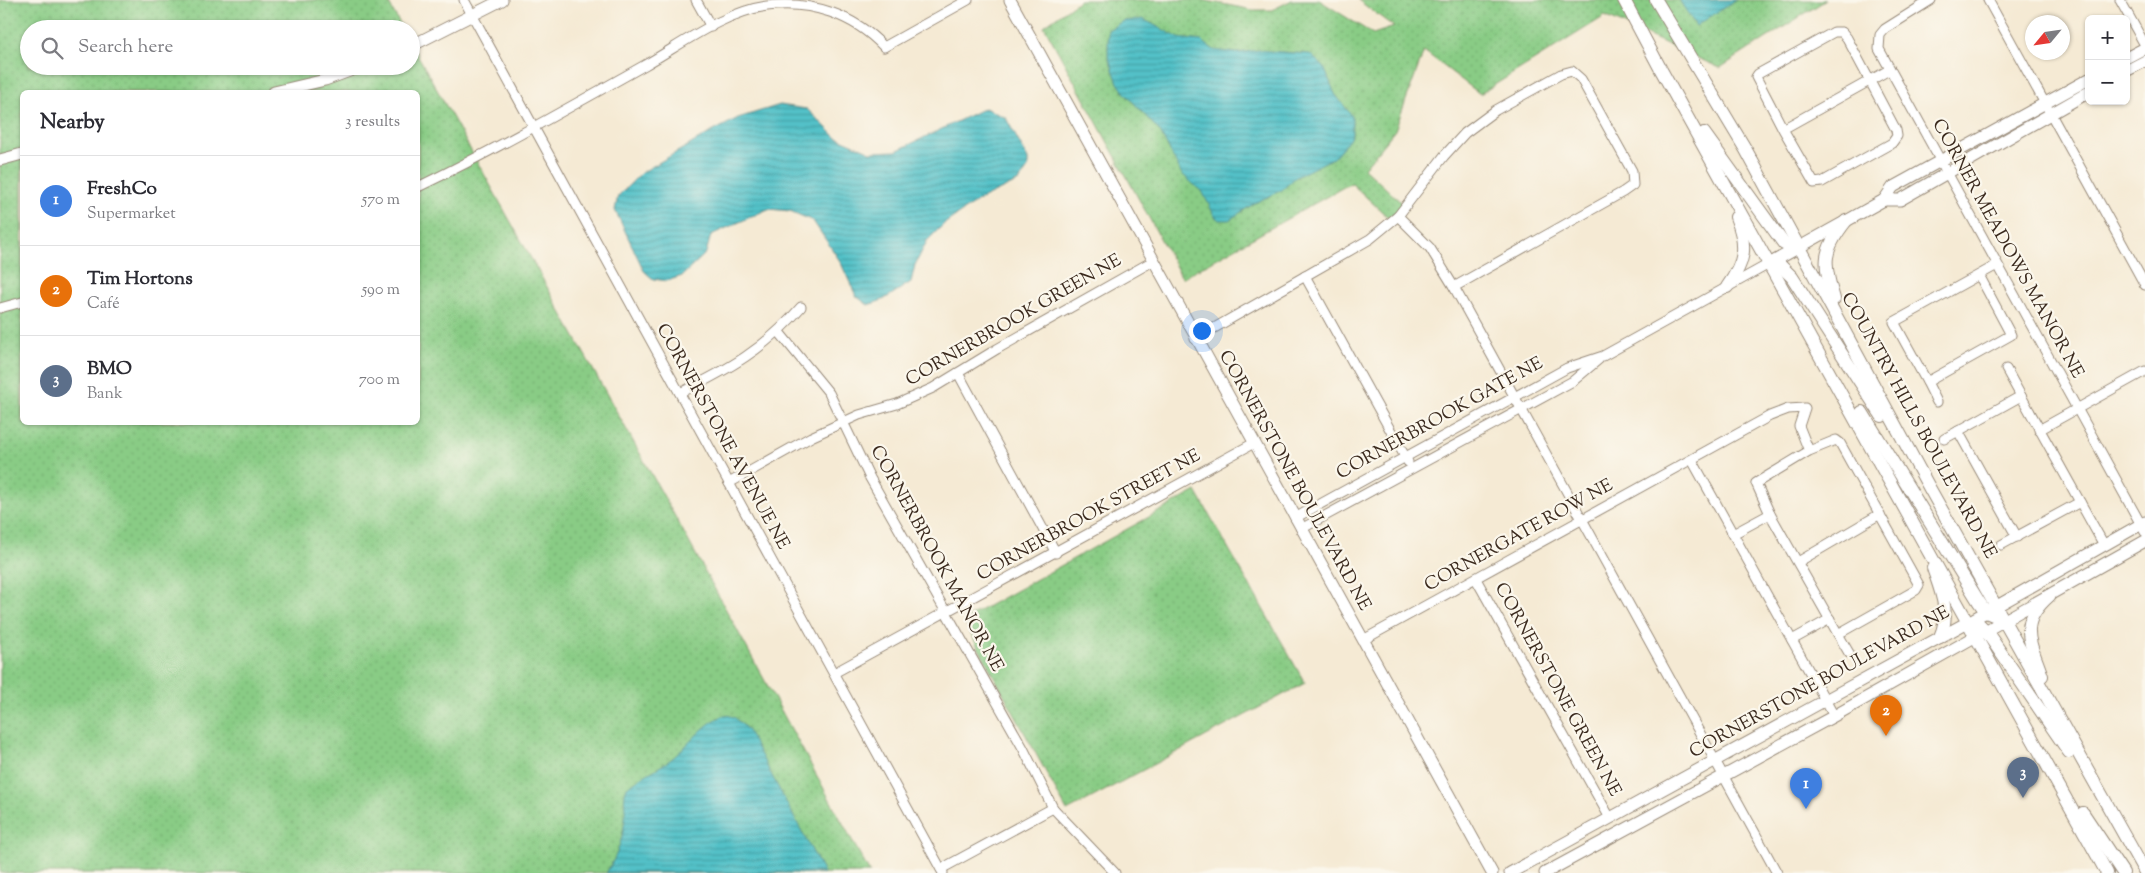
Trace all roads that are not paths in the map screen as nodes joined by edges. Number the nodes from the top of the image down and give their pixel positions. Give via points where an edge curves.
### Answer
1 (464, 0) edge
2 (502, 0) edge
3 (696, 0) edge
4 (968, 0) edge
5 (1010, 0) edge
6 (1624, 0) edge
7 (1656, 0) edge
8 (1930, 0) edge
9 (1988, 0) edge
10 (2120, 0) edge
11 (472, 16) junction
12 (711, 27) junction
13 (420, 42) edge
14 (2145, 46) edge
15 (2130, 55) edge
16 (2145, 61) edge
17 (2130, 69) edge
18 (1889, 70) junction
19 (339, 75) edge
20 (1869, 81) junction
21 (2085, 82) edge
22 (282, 90) edge
23 (2085, 94) edge
24 (1679, 102) junction
25 (2048, 109) junction
26 (533, 127) junction
27 (1783, 129) junction
28 (20, 155) edge
29 (0, 160) edge
30 (1940, 161) junction
31 (1718, 171) junction
32 (1947, 174) junction
33 (420, 186) edge
34 (1884, 200) junction
35 (1398, 216) junction
36 (1846, 221) junction
37 (1799, 247) junction
38 (1153, 261) junction
39 (1769, 264) junction
40 (1997, 265) junction
41 (1979, 275) junction
42 (1305, 276) junction
43 (2145, 285) edge
44 (1454, 287) junction
45 (1727, 287) junction
46 (20, 303) edge
47 (801, 307) dead end
48 (0, 308) edge
49 (1843, 328) junction
50 (779, 332) junction
51 (1195, 339) junction
52 (1603, 356) junction
53 (1823, 360) junction
54 (2006, 370) dead end
55 (2145, 372) edge
56 (958, 373) junction
57 (1927, 382) junction
58 (680, 394) junction
59 (2021, 396) junction
60 (1936, 402) dead end
61 (1517, 403) junction
62 (2077, 409) junction
63 (844, 422) junction
64 (2040, 430) junction
65 (1958, 431) junction
66 (1944, 439) dead end
67 (1254, 443) junction
68 (1809, 451) junction
69 (1405, 457) junction
70 (1692, 460) junction
71 (1412, 469) junction
72 (729, 483) junction
73 (1930, 490) junction
74 (2080, 502) junction
75 (1770, 514) junction
76 (1880, 514) junction
77 (1295, 518) junction
78 (1582, 520) junction
79 (2144, 526) edge
80 (1302, 529) junction
81 (1733, 534) junction
82 (2017, 537) junction
83 (1923, 538) junction
84 (2145, 541) edge
85 (2002, 545) dead end
86 (2104, 545) junction
87 (1056, 553) junction
88 (1798, 562) junction
89 (1476, 579) junction
90 (2049, 596) junction
91 (1992, 609) junction
92 (946, 614) junction
93 (1830, 619) junction
94 (2005, 620) junction
95 (1969, 621) junction
96 (1838, 634) junction
97 (1982, 634) junction
98 (1940, 637) junction
99 (1363, 640) junction
100 (1792, 640) junction
101 (1849, 653) dead end
102 (834, 673) junction
103 (1826, 700) junction
104 (2052, 707) junction
105 (1834, 716) junction
106 (1715, 760) junction
107 (2052, 773) junction
108 (1723, 775) junction
109 (1052, 808) junction
110 (1610, 818) junction
111 (2116, 820) junction
112 (942, 871) edge
113 (2145, 872) edge
114 (1115, 873) edge
115 (1492, 873) edge
116 (1510, 873) edge
117 (1544, 873) edge
118 (1777, 873) edge
119 (2107, 873) edge
120 (2123, 873) edge

1 - 11 street, CORNERSTONE AVENUE NE
2 - 11 street
3 - 12 street
4 - 12 street via 884,47 866,30 837,14 788,4 744,11
5 - 38 street, CORNERSTONE BOULEVARD NE
6 - 24 main road
7 - 37 main road, COUNTRY HILLS BOULEVARD NE via 1746,150
8 - 18 street, CORNER MEADOWS MANOR NE via 1880,35 1879,49
9 - 25 street
10 - 14 street
11 - 13 street
11 - 26 street, CORNERSTONE AVENUE NE
12 - 26 street
14 - 15 street
16 - 17 street
18 - 20 street
18 - 30 street, CORNER MEADOWS MANOR NE
19 - 22 street
20 - 27 street
20 - 27 street via 1847,38 1838,31 1758,74 1756,80
20 - 27 street via 1896,130 1897,136 1892,143 1822,182 1814,183
21 - 25 street
23 - 25 street
24 - 31 main road
24 - 37 main road via 1784,244
25 - 30 street
25 - 32 street
25 - 43 street
26 - 33 street
26 - 58 street, CORNERSTONE AVENUE NE
28 - 29 street
30 - 32 street, CORNER MEADOWS MANOR NE
30 - 34 street via 1893,187
31 - 39 main road
31 - 45 main road via 1741,230 1744,247 1742,261
32 - 34 street via 1900,200
32 - 40 street, CORNER MEADOWS MANOR NE
34 - 36 street
35 - 42 street via 1362,244
35 - 44 street via 1430,248
35 - 44 street via 1444,156 1480,121 1561,74 1572,71 1577,74 1632,170 1633,184
36 - 37 street
36 - 49 main road via 1828,246 1826,262 1828,280
37 - 39 street
37 - 49 main road, COUNTRY HILLS BOULEVARD NE
38 - 51 street, CORNERSTONE BOULEVARD NE
38 - 56 street, CORNERBROOK GREEN NE
39 - 45 street, CORNERBROOK GATE NE
39 - 53 main road
39 - 73 main road via 1780,264 1792,277
40 - 41 street
40 - 62 street, CORNER MEADOWS MANOR NE
41 - 57 street via 2011,335
41 - 57 street via 1894,322
42 - 51 street
42 - 69 street
44 - 61 street
45 - 52 street, CORNERBROOK GATE NE
46 - 48 street
47 - 50 street
49 - 73 main road, COUNTRY HILLS BOULEVARD NE
50 - 58 street via 723,372
50 - 63 street, CORNERBROOK MANOR NE via 829,393
51 - 67 street, CORNERSTONE BOULEVARD NE
52 - 61 street, CORNERBROOK GATE NE via 1567,368
52 - 61 street, CORNERBROOK GATE NE via 1573,381
53 - 83 main road
53 - 91 main road
54 - 59 street
55 - 62 street
56 - 63 street, CORNERBROOK GREEN NE via 914,398
56 - 87 street
57 - 60 street
58 - 72 street, CORNERSTONE AVENUE NE
59 - 64 street
59 - 65 street
61 - 69 street, CORNERBROOK GATE NE
61 - 71 street, CORNERBROOK GATE NE
61 - 78 street
62 - 64 street
62 - 79 street, CORNER MEADOWS MANOR NE
63 - 72 street, CORNERBROOK GREEN NE
63 - 92 street, CORNERBROOK MANOR NE via 870,478
64 - 74 street
65 - 66 street
65 - 82 street
67 - 77 street, CORNERSTONE BOULEVARD NE
67 - 87 street, CORNERBROOK STREET NE
68 - 70 street, CORNERGATE ROW NE via 1799,426 1806,408 1788,409
68 - 75 street via 1756,483
68 - 76 street via 1836,440 1840,443
69 - 71 street
69 - 77 street, CORNERBROOK GATE NE
70 - 78 street, CORNERGATE ROW NE
70 - 81 street
71 - 80 street, CORNERBROOK GATE NE
72 - 102 street, CORNERSTONE AVENUE NE
73 - 91 main road, COUNTRY HILLS BOULEVARD NE
74 - 82 street
74 - 86 street
75 - 81 street
75 - 88 street
76 - 88 street
76 - 96 street via 1919,585 1916,590
77 - 80 street, CORNERSTONE BOULEVARD NE
78 - 89 street, CORNERGATE ROW NE
78 - 106 street
79 - 86 street, CORNERSTONE BOULEVARD NE
80 - 99 street, CORNERSTONE BOULEVARD NE
81 - 100 street
82 - 85 street
83 - 95 main road
83 - 98 main road via 1945,609 1945,625
84 - 90 street, CORNERSTONE BOULEVARD NE
86 - 91 street, CORNERSTONE BOULEVARD NE
87 - 92 street, CORNERBROOK STREET NE
88 - 93 street
89 - 99 street, CORNERGATE ROW NE
89 - 110 street, CORNERSTONE GREEN NE
90 - 94 street, CORNERSTONE BOULEVARD NE
90 - 104 main road via 2036,607 2029,626
91 - 94 main road, COUNTRY HILLS BOULEVARD NE
91 - 95 street, CORNERSTONE BOULEVARD NE
92 - 102 street, CORNERBROOK STREET NE
92 - 109 street, CORNERBROOK MANOR NE
93 - 96 street
93 - 100 street
94 - 97 street, CORNERSTONE BOULEVARD NE
94 - 104 main road, COUNTRY HILLS BOULEVARD NE
95 - 97 main road via 1977,622
95 - 98 street, CORNERSTONE BOULEVARD NE
96 - 101 street
97 - 105 street, CORNERSTONE BOULEVARD NE
97 - 107 main road
97 - 111 main road
98 - 103 street, CORNERSTONE BOULEVARD NE
99 - 115 street, CORNERSTONE BOULEVARD NE
100 - 103 street
102 - 112 street, CORNERSTONE AVENUE NE
103 - 105 street
103 - 106 street, CORNERSTONE BOULEVARD NE
104 - 111 main road, COUNTRY HILLS BOULEVARD NE
105 - 108 street, CORNERSTONE BOULEVARD NE
106 - 108 street
106 - 110 street, CORNERSTONE BOULEVARD NE
107 - 119 main road
107 - 120 main road
108 - 117 street, CORNERSTONE BOULEVARD NE
108 - 118 street
109 - 112 street
109 - 114 street, CORNERBROOK MANOR NE
110 - 116 street, CORNERSTONE BOULEVARD NE
111 - 113 main road, COUNTRY HILLS BOULEVARD NE

